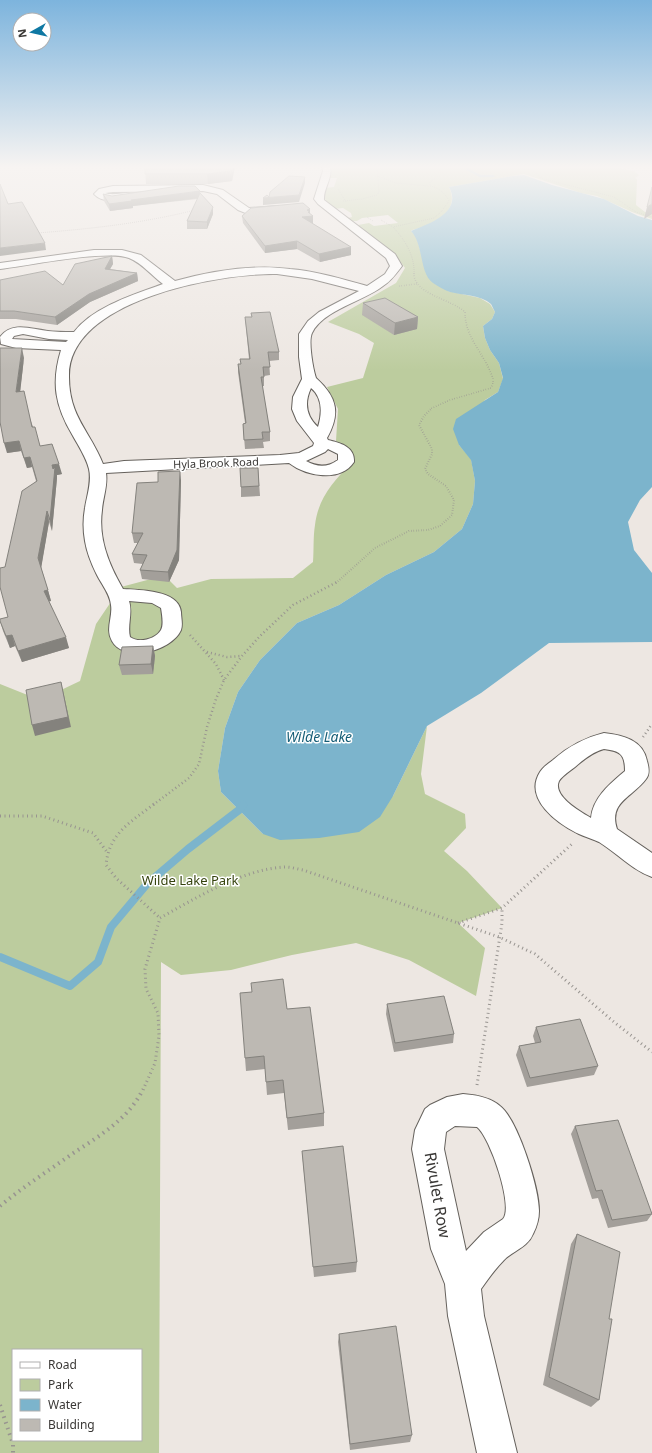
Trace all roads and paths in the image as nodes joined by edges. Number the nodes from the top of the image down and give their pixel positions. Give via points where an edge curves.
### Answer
1 (362, 235) edge
2 (399, 235) edge
3 (56, 258) junction
4 (0, 266) edge
5 (0, 275) edge
6 (173, 285) junction
7 (368, 290) junction
8 (309, 379) junction
9 (321, 441) junction
10 (293, 459) junction
11 (98, 470) junction
12 (116, 594) dead end
13 (206, 652) dead end
14 (242, 656) junction
15 (0, 816) edge
16 (597, 832) joint
17 (107, 853) junction
18 (652, 867) edge
19 (502, 908) junction
20 (160, 918) junction
21 (457, 923) junction
22 (499, 938) junction
23 (652, 1052) edge
24 (476, 1110) junction
25 (0, 1206) edge
26 (463, 1284) junction
27 (0, 1405) edge
28 (13, 1453) edge
29 (496, 1453) edge

1 - 7 street via 385,251 396,266 388,278
2 - 14 path via 409,250 417,284 465,312 466,326 493,377 491,388 437,405 421,419 419,425 432,449 425,469 446,486 454,500 452,515 440,526 428,530 409,531 375,548 330,587 293,605
3 - 4 street
3 - 5 street via 26,270
3 - 6 street via 103,252 132,255
6 - 7 street via 221,274 278,271 308,274
6 - 11 street via 136,299 92,323 73,341 64,356 63,394 67,411 94,457
7 - 8 street via 320,318 305,333
8 - 9 street, Hyla Brook Road via 320,389 328,404 328,419
8 - 9 street via 302,390 298,406 304,421
9 - 10 street, Hyla Brook Road via 320,449 302,458
9 - 10 street via 345,452 346,462 341,467 325,471 308,469
10 - 11 street, Hyla Brook Road via 124,466
11 - 12 street via 92,530 96,551 108,582
13 - 14 path via 227,657
14 - 17 path via 224,680 216,699 199,764 189,778 127,825 113,839
15 - 17 path via 42,816 93,833
16 - 18 street
16 - 19 path
17 - 20 path via 106,865 116,878
19 - 21 path
19 - 22 path
20 - 21 path via 196,898 244,878 269,869 286,867 304,870
20 - 25 path via 145,969 146,989 158,1013 155,1063 138,1100 114,1126 18,1190
21 - 22 path
22 - 23 path via 535,954
22 - 24 path via 476,1093
24 - 26 street, Rivulet Row via 449,1112 437,1119 430,1132 428,1149 448,1249
24 - 26 street via 496,1123 503,1136 522,1202 522,1221 514,1234 496,1245
26 - 29 street, Rivulet Row via 466,1316
27 - 28 path via 13,1444

